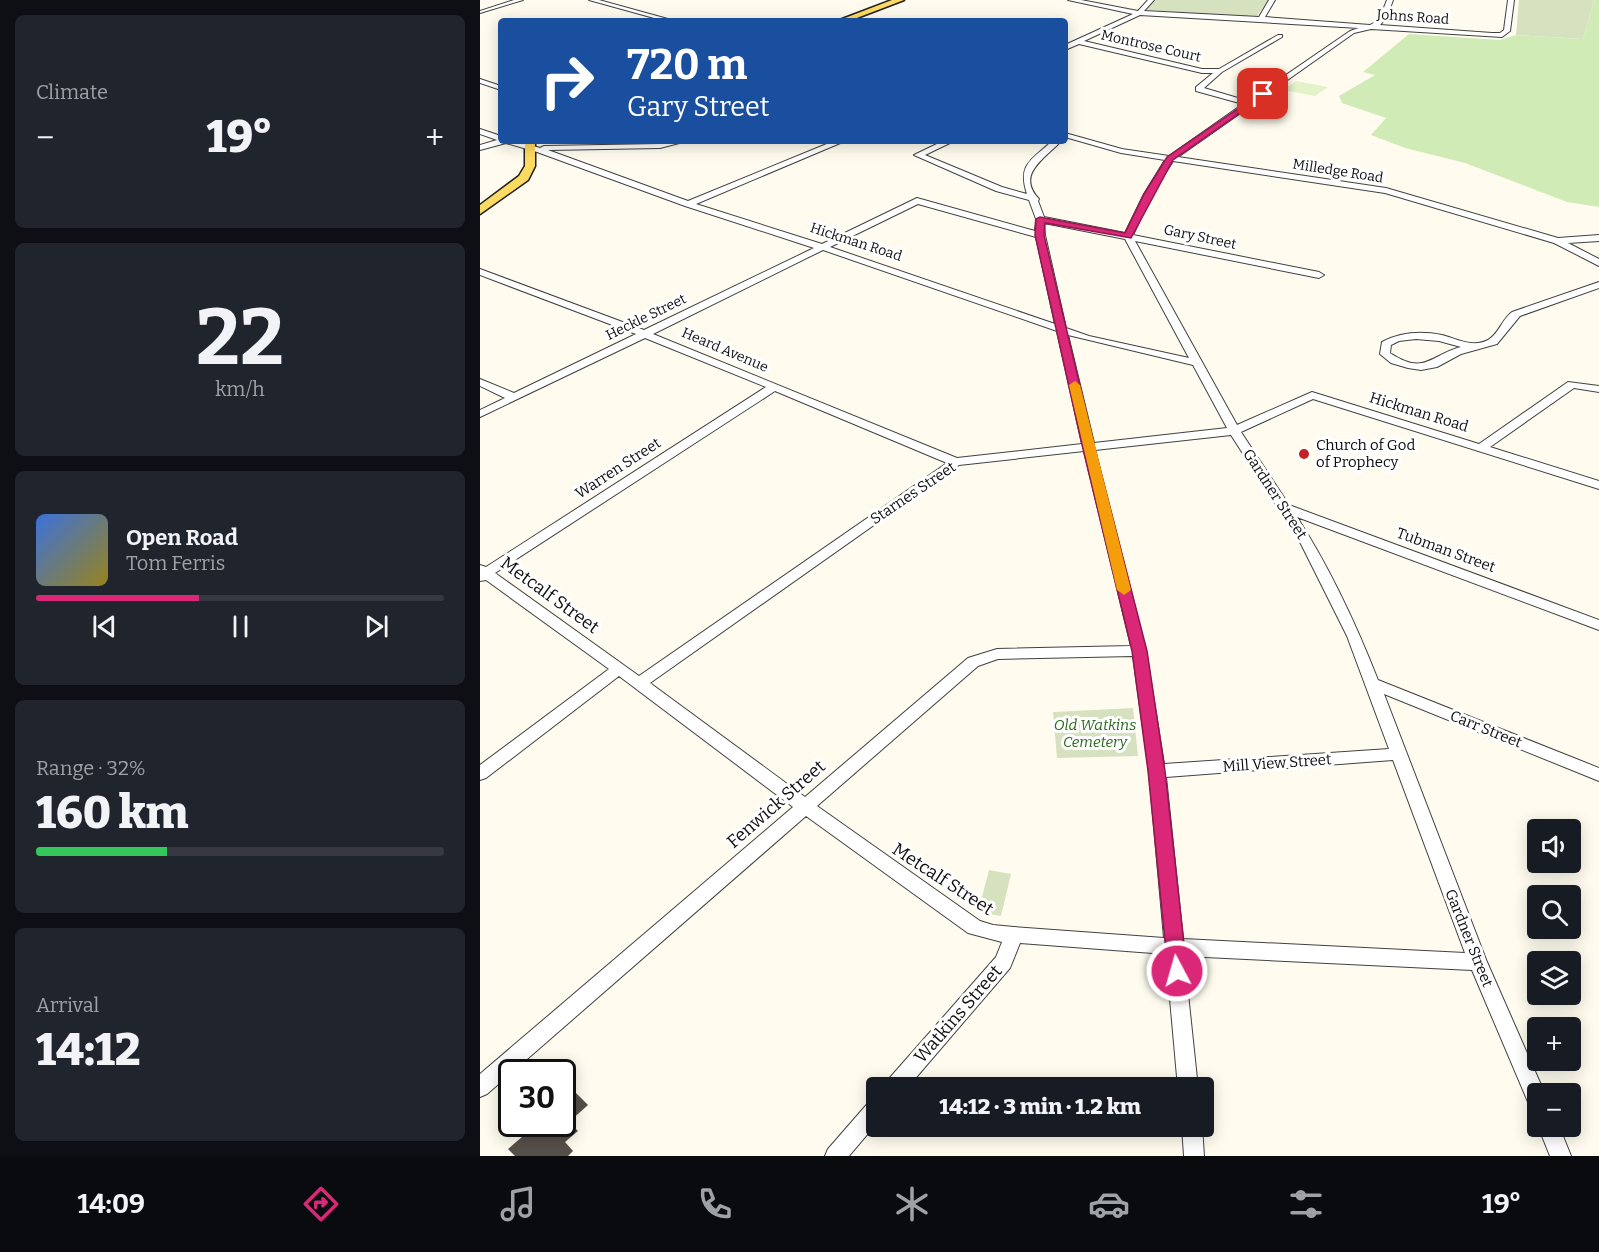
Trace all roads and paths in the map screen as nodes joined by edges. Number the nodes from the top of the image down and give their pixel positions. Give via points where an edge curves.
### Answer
1 (520, 0) edge
2 (592, 0) edge
3 (900, 0) edge
4 (1071, 0) edge
5 (1151, 0) edge
6 (1272, 0) edge
7 (1390, 0) edge
8 (1511, 0) edge
9 (482, 12) dead end
10 (1139, 13) junction
11 (661, 18) edge
12 (849, 18) edge
13 (1261, 19) junction
14 (1372, 26) junction
15 (1280, 36) dead end
16 (1078, 42) junction
17 (1068, 47) edge
18 (1220, 70) junction
19 (480, 81) edge
20 (498, 87) edge
21 (1250, 104) junction
22 (480, 131) edge
23 (1068, 136) edge
24 (498, 138) edge
25 (498, 139) edge
26 (498, 140) edge
27 (480, 141) edge
28 (552, 144) edge
29 (670, 144) edge
30 (834, 144) edge
31 (943, 144) edge
32 (1054, 144) edge
33 (533, 146) edge
34 (480, 148) edge
35 (1170, 159) junction
36 (1035, 198) junction
37 (688, 204) junction
38 (480, 210) edge
39 (1040, 219) junction
40 (1040, 235) junction
41 (1128, 236) junction
42 (1599, 240) edge
43 (1557, 241) junction
44 (825, 248) junction
45 (1596, 261) edge
46 (480, 272) edge
47 (1319, 275) dead end
48 (1599, 285) edge
49 (1062, 328) junction
50 (643, 333) junction
51 (1471, 347) junction
52 (1197, 363) junction
53 (480, 382) edge
54 (774, 387) junction
55 (1599, 389) edge
56 (513, 397) junction
57 (480, 414) edge
58 (1234, 431) junction
59 (1482, 447) junction
60 (1089, 449) junction
61 (956, 462) junction
62 (1599, 485) edge
63 (1282, 507) junction
64 (482, 573) edge
65 (1599, 625) edge
66 (1139, 651) junction
67 (619, 669) junction
68 (639, 683) junction
69 (1373, 684) junction
70 (1397, 754) junction
71 (1156, 771) junction
72 (480, 774) edge
73 (1599, 775) edge
74 (804, 806) junction
75 (1014, 935) junction
76 (1175, 947) junction
77 (1478, 962) junction
78 (904, 1077) edge
79 (1187, 1077) edge
80 (1530, 1083) edge
81 (480, 1087) edge
82 (866, 1120) edge
83 (1193, 1137) edge
84 (1553, 1137) edge
85 (835, 1156) edge
86 (1194, 1156) edge
87 (1561, 1156) edge

1 - 9 street
2 - 11 street
3 - 12 main road
4 - 10 street, Johns Road
5 - 10 street
6 - 13 street
7 - 14 street via 1386,19
8 - 14 street, Johns Road via 1507,31 1502,34
10 - 13 street, Johns Road
10 - 16 street
13 - 14 street, Johns Road
14 - 21 street via 1352,32
15 - 18 street, Montrose Court
16 - 17 street
16 - 18 street, Montrose Court via 1202,70
18 - 21 street, Montrose Court via 1199,89
19 - 20 street
21 - 35 street
22 - 24 street, Hickman Road
23 - 35 street, Milledge Road via 1121,151
25 - 27 street
26 - 34 street
28 - 29 street
28 - 33 street
30 - 37 street
31 - 36 street via 918,155 999,189
32 - 36 street via 1029,167 1026,179
33 - 37 street, Hickman Road
33 - 38 main road via 524,178
35 - 41 street
35 - 43 street, Milledge Road via 1386,191
36 - 39 street
37 - 44 street, Hickman Road
39 - 40 street
39 - 41 street, Gary Street
40 - 44 street via 917,201
40 - 49 street
41 - 47 street, Gary Street
41 - 52 street, Gardner Street
42 - 43 street
42 - 45 street via 1594,246
43 - 45 street, Milledge Road
44 - 49 street, Hickman Road
44 - 50 street, Heckle Street
46 - 50 street, Heard Avenue
48 - 51 street via 1512,316 1492,342
49 - 52 street, Hickman Road via 1086,338
49 - 60 street
50 - 54 street, Heard Avenue
50 - 56 street, Heckle Street
51 - 51 street via 1451,353 1432,366 1418,367 1392,360 1385,354 1386,344 1395,337 1411,335
52 - 58 street, Gardner Street
53 - 56 street
54 - 61 street, Heard Avenue
54 - 64 street, Warren Street
55 - 59 street via 1572,384
56 - 57 street, Heckle Street
58 - 59 street, Hickman Road via 1312,395
58 - 60 street, Starnes Street
58 - 63 street, Gardner Street
59 - 62 street, Hickman Road
60 - 61 street, Starnes Street
60 - 66 street
61 - 68 street, Starnes Street
63 - 65 street, Tubman Street
63 - 69 street, Gardner Street via 1308,544
64 - 67 street, Metcalf Street
66 - 71 street
66 - 74 street, Fenwick Street via 997,654 973,662
67 - 68 street, Metcalf Street
67 - 72 street
68 - 74 street, Metcalf Street
69 - 70 street, Gardner Street
69 - 73 street, Carr Street
70 - 71 street, Mill View Street
70 - 77 street, Gardner Street
71 - 76 street
74 - 75 street, Metcalf Street via 974,927
74 - 81 street, Fenwick Street
75 - 76 street, Metcalf Street
75 - 78 street, Watkins Street via 1003,962
76 - 77 street, Metcalf Street
76 - 79 street
77 - 80 street, Gardner Street
82 - 85 street
83 - 86 street
84 - 87 street

